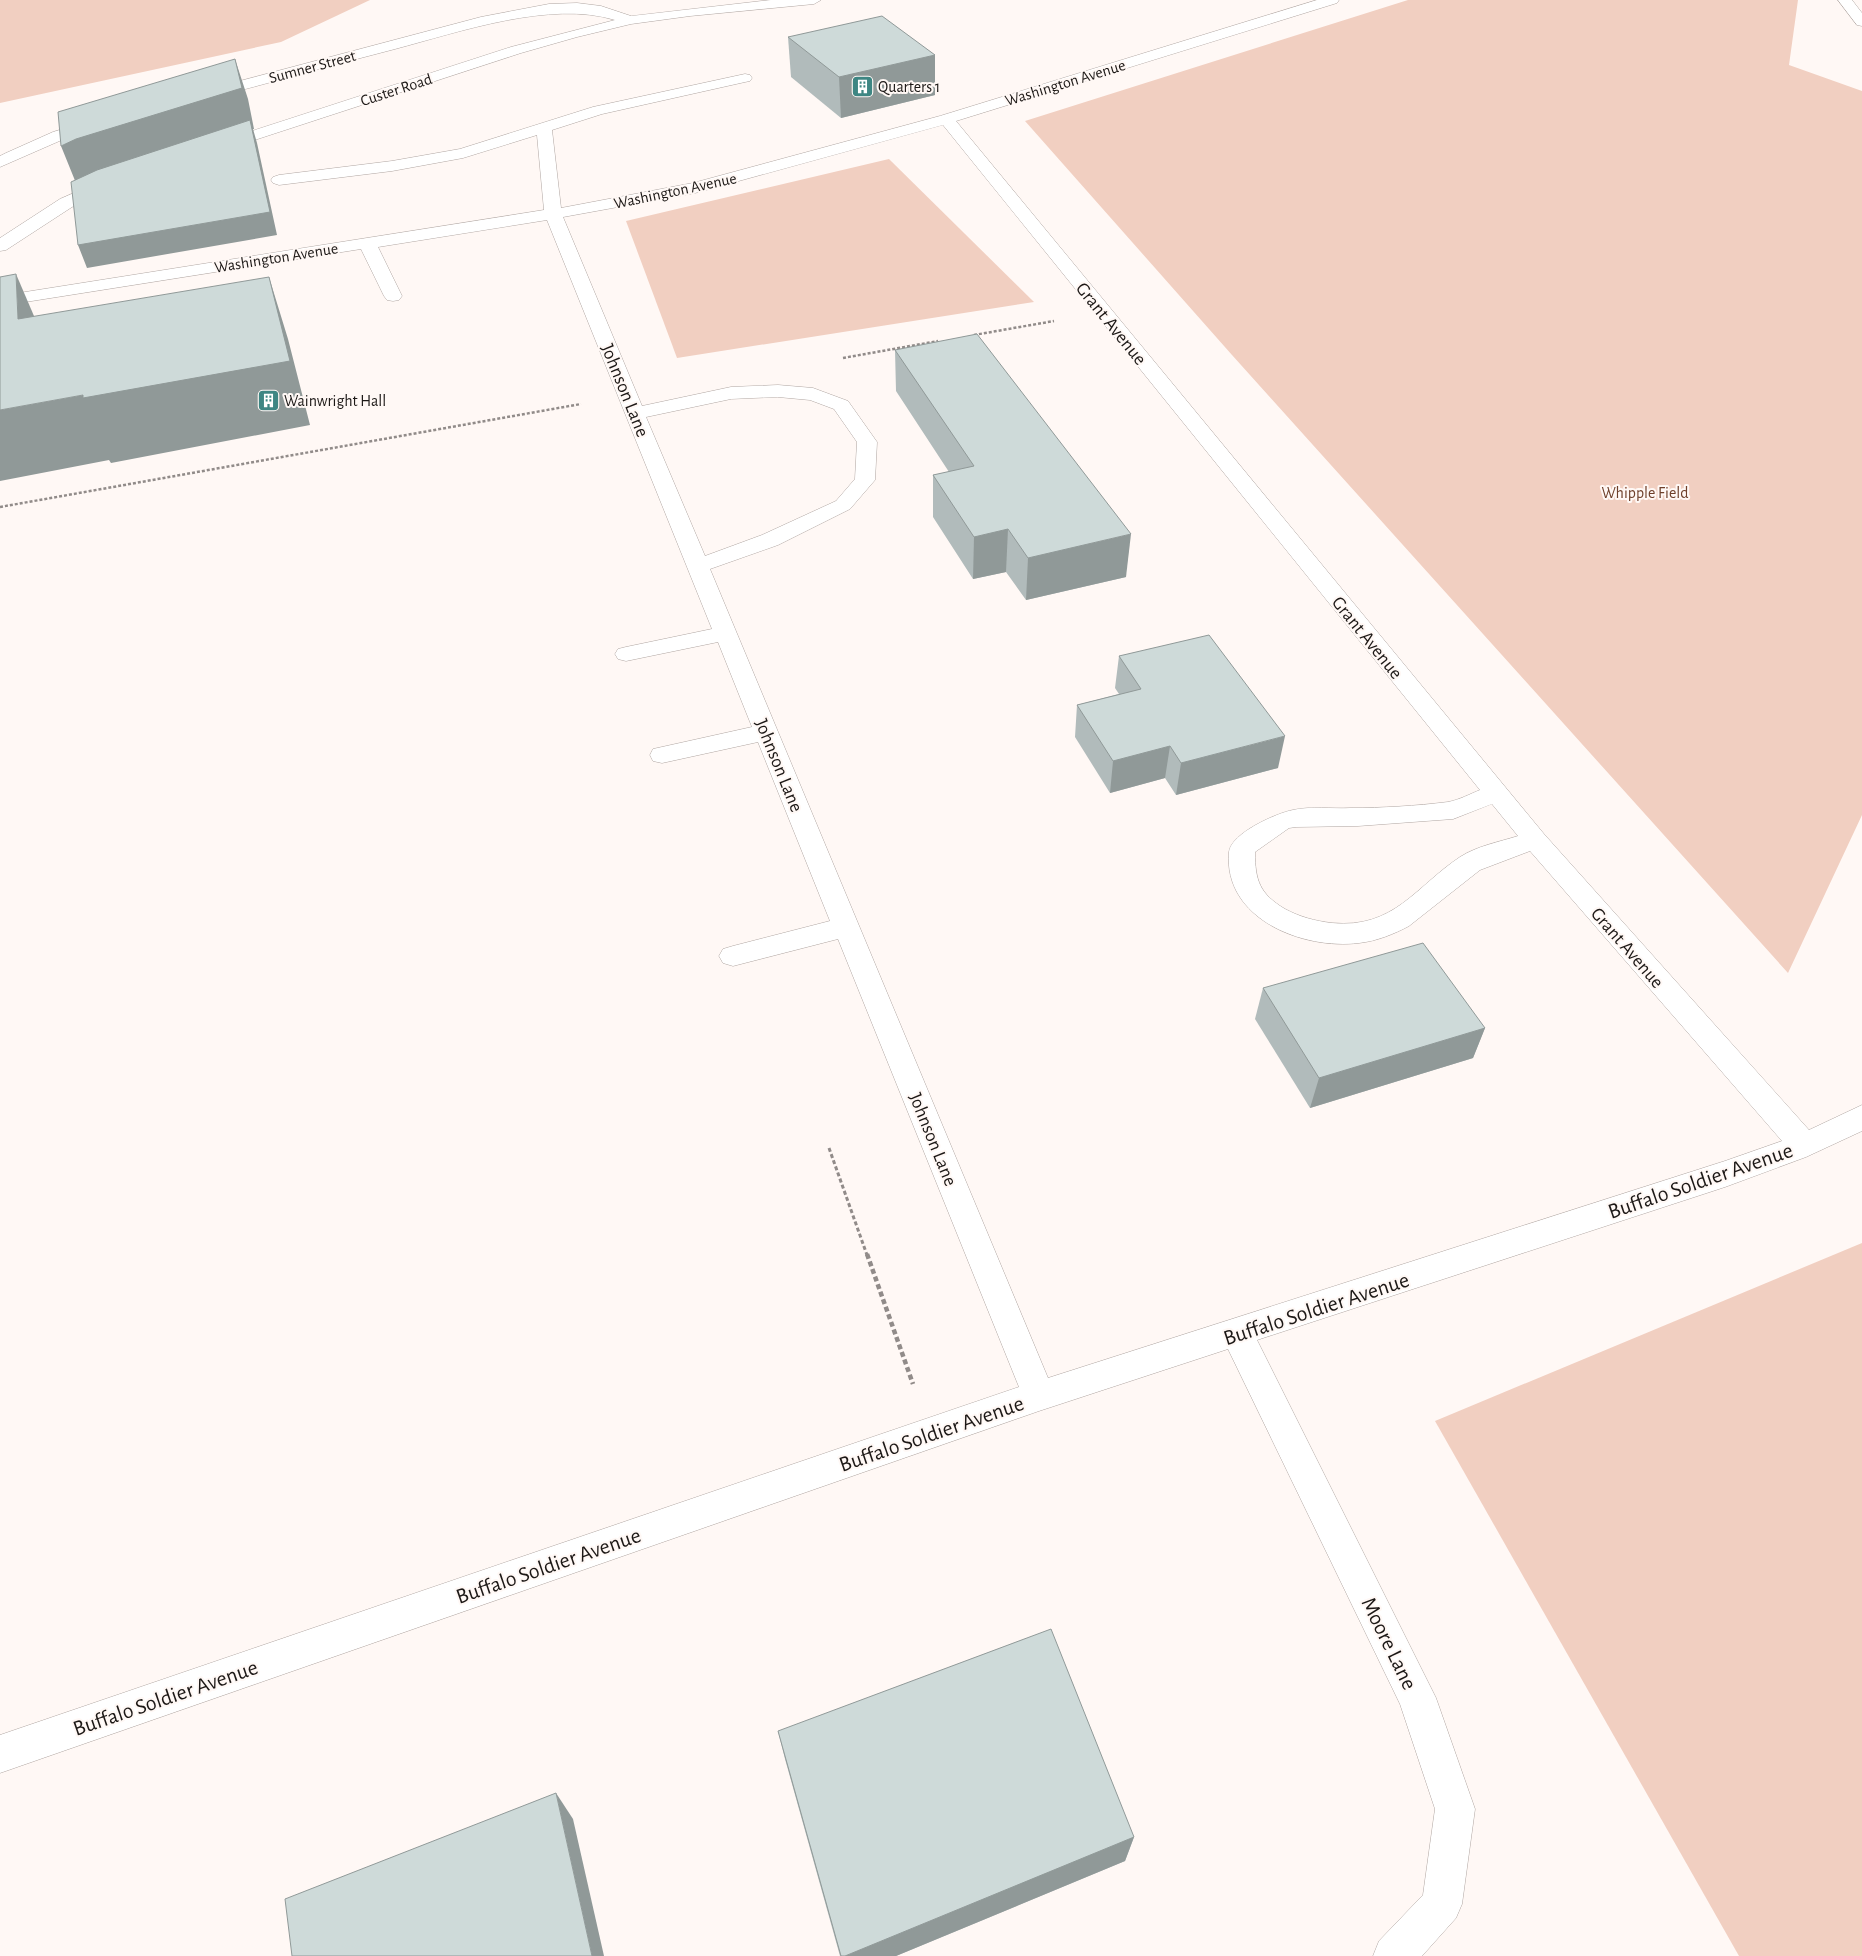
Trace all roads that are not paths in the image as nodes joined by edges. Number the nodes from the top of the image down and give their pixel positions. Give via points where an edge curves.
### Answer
1 (814, 0) edge
2 (1332, 0) edge
3 (1845, 0) edge
4 (631, 20) junction
5 (1862, 22) edge
6 (745, 78) dead end
7 (191, 98) edge
8 (946, 119) junction
9 (105, 121) edge
10 (544, 128) junction
11 (200, 152) edge
12 (0, 162) edge
13 (117, 180) edge
14 (279, 180) dead end
15 (553, 214) junction
16 (367, 243) junction
17 (0, 246) edge
18 (393, 296) dead end
19 (0, 301) edge
20 (631, 404) junction
21 (698, 566) junction
22 (726, 633) junction
23 (626, 654) dead end
24 (767, 732) junction
25 (662, 755) dead end
26 (1496, 793) junction
27 (1535, 840) junction
28 (847, 927) junction
29 (733, 956) dead end
30 (1862, 1117) edge
31 (1803, 1144) junction
32 (1237, 1333) junction
33 (1039, 1396) junction
34 (0, 1754) edge
35 (1394, 1956) edge

1 - 4 street, Custer Road
2 - 8 street, Washington Avenue
3 - 5 street
4 - 7 street, Sumner Street via 601,10 550,8 486,20
4 - 11 street, Custer Road via 516,50
6 - 10 street via 598,110
8 - 15 street, Washington Avenue via 695,188
8 - 26 street, Grant Avenue
9 - 12 street via 59,135
10 - 14 street via 463,153 392,166
10 - 15 street, Johnson Lane
13 - 17 street via 66,203
15 - 16 street, Washington Avenue
15 - 20 street, Johnson Lane
16 - 18 street
16 - 19 street, Washington Avenue
20 - 21 street, Johnson Lane
20 - 21 street via 731,393 778,391 813,394 841,405 867,442 865,480 843,505 770,540
21 - 22 street, Johnson Lane
22 - 23 street
22 - 24 street, Johnson Lane
24 - 25 street
24 - 28 street, Johnson Lane
26 - 27 street, Grant Avenue
26 - 27 street via 1453,810 1282,821 1242,849 1245,882 1254,899 1273,915 1308,930 1337,934 1375,930 1405,915 1472,862
27 - 31 street, Grant Avenue
28 - 29 street
28 - 33 street, Johnson Lane
30 - 31 street, Buffalo Soldier Avenue
31 - 32 street, Buffalo Soldier Avenue via 1716,1177
32 - 33 street, Buffalo Soldier Avenue
32 - 35 street, Moore Lane via 1417,1698 1454,1809 1442,1904
33 - 34 street, Buffalo Soldier Avenue

